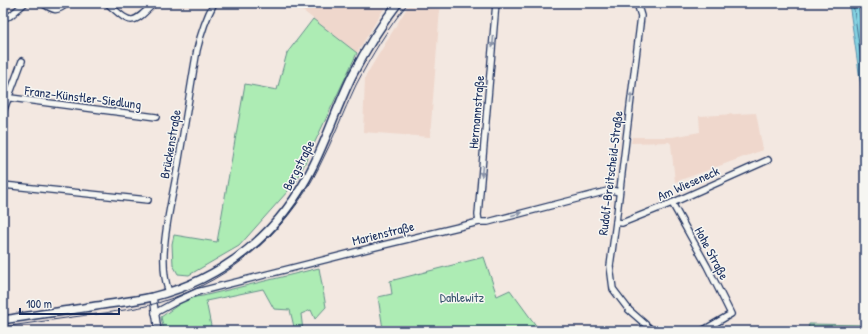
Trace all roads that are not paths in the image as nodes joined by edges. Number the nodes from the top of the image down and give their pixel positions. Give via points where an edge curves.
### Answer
1 (26, 3) edge
2 (42, 3) edge
3 (68, 3) edge
4 (107, 3) edge
5 (154, 3) edge
6 (214, 3) edge
7 (398, 3) edge
8 (496, 3) edge
9 (637, 3) edge
10 (3, 18) edge
11 (22, 61) dead end
12 (5, 98) edge
13 (3, 112) edge
14 (156, 117) dead end
15 (768, 160) dead end
16 (3, 186) edge
17 (619, 192) junction
18 (148, 200) dead end
19 (672, 203) junction
20 (480, 222) junction
21 (616, 222) junction
22 (168, 292) junction
23 (153, 297) junction
24 (156, 312) junction
25 (3, 320) edge
26 (158, 331) edge
27 (653, 331) edge
28 (702, 331) edge

1 - 10 street via 10,16
2 - 3 street via 59,10
4 - 5 street via 130,21 140,17
6 - 22 street, Brückenstraße via 197,50 166,235 164,274
7 - 22 street, Bergstraße via 352,75 316,161 290,206 265,234 228,264
8 -> 20 street, Hermannstraße via 478,215
17 -> 9 street, Rudolf-Breitscheid-Straße via 641,16
11 - 12 street, Franz-Künstler-Siedlung
12 - 13 street, Franz-Künstler-Siedlung
12 - 14 street, Franz-Künstler-Siedlung
15 - 19 street, Am Wieseneck
16 - 18 street
20 -> 17 street, Marienstraße via 611,190
17 - 21 street, Rudolf-Breitscheid-Straße
19 - 21 street, Am Wieseneck via 622,223
19 - 28 street, Hohe Straße via 731,314
20 - 24 street, Marienstraße via 197,292
21 - 27 street, Rudolf-Breitscheid-Straße via 610,266 613,289 629,310
22 - 23 street
23 - 24 street
23 - 25 street
24 - 26 street

